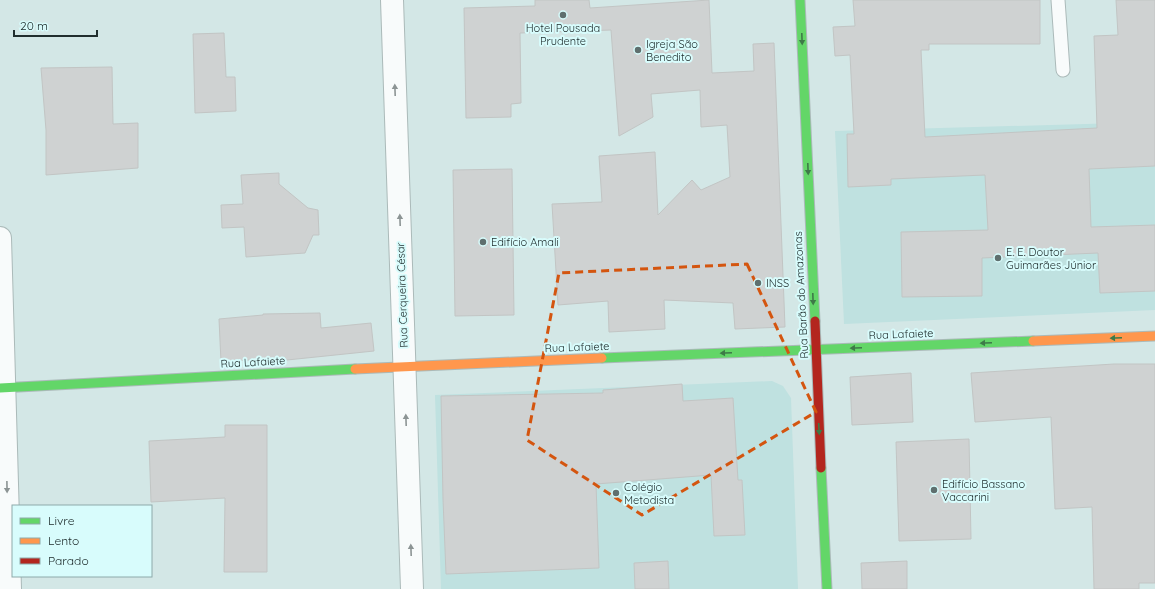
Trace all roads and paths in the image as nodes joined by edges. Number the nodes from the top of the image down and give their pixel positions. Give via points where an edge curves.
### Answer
1 (392, 0) edge
2 (800, 0) edge
3 (1058, 0) edge
4 (1063, 70) dead end
5 (0, 238) edge
6 (1155, 336) edge
7 (816, 349) junction
8 (404, 366) junction
9 (2, 388) edge
10 (10, 589) edge
11 (412, 589) edge
12 (827, 589) edge

8 -> 1 street, Rua Cerqueira César
2 -> 7 street, Rua Barão do Amazonas
3 - 4 lane
5 - 9 street
6 -> 7 street, Rua Lafaiete
7 -> 8 street, Rua Lafaiete
7 -> 12 street, Rua Barão do Amazonas
8 - 9 street, Rua Lafaiete
11 -> 8 street, Rua Cerqueira César
9 -> 10 street

